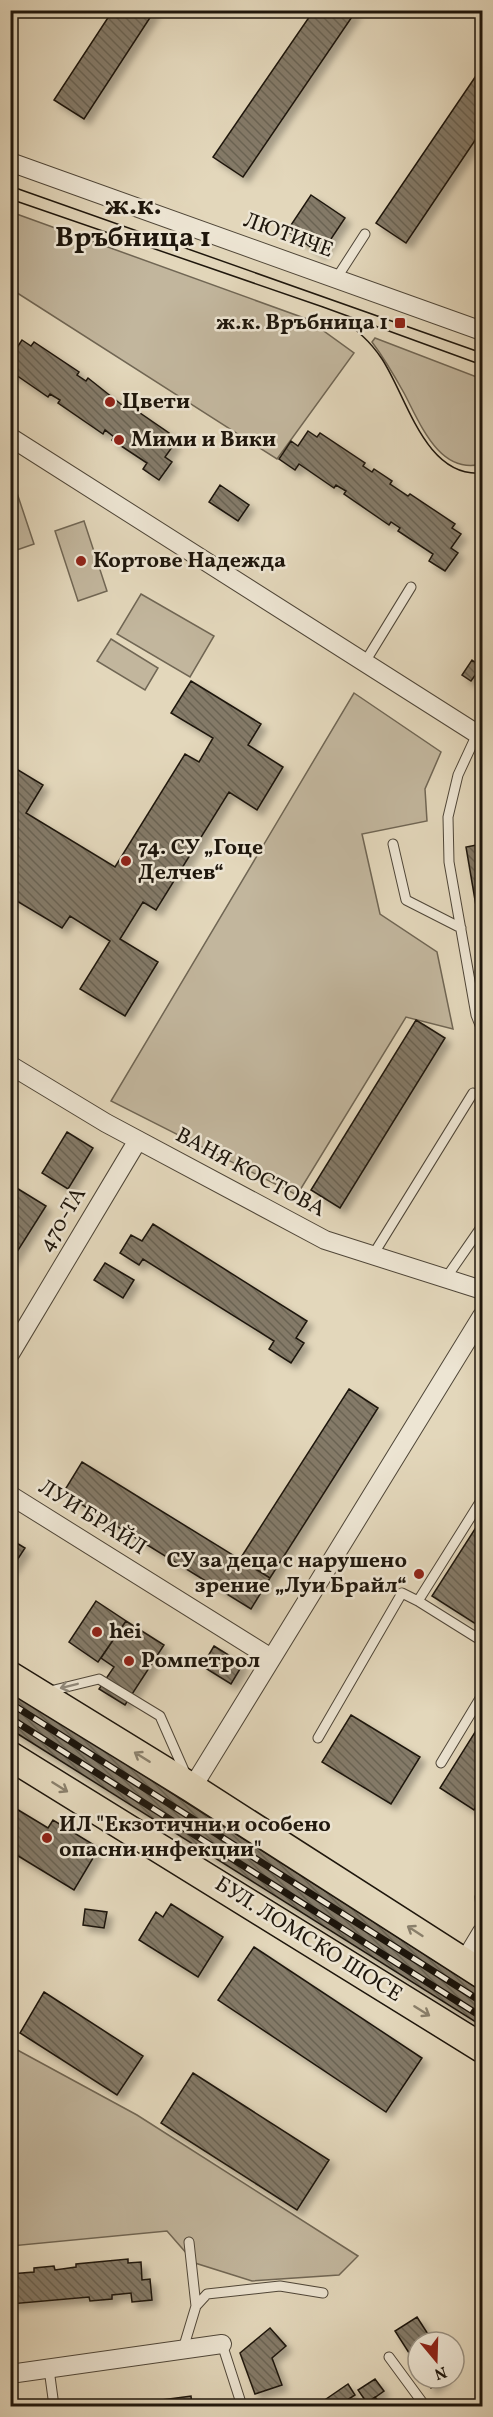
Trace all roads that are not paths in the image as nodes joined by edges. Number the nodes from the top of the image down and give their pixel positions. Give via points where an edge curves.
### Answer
1 (10, 162) edge
2 (365, 234) dead end
3 (336, 279) junction
4 (483, 331) edge
5 (10, 437) edge
6 (411, 586) dead end
7 (365, 662) junction
8 (480, 736) edge
9 (393, 843) dead end
10 (461, 928) junction
11 (483, 1030) edge
12 (10, 1065) edge
13 (473, 1094) dead end
14 (138, 1140) junction
15 (483, 1226) edge
16 (373, 1255) junction
17 (446, 1278) junction
18 (483, 1290) edge
19 (483, 1316) edge
20 (10, 1354) edge
21 (10, 1495) edge
22 (483, 1499) edge
23 (418, 1601) junction
24 (483, 1641) edge
25 (271, 1658) junction
26 (10, 1676) edge
27 (39, 1693) junction
28 (483, 1695) edge
29 (318, 1738) dead end
30 (10, 1756) edge
31 (441, 1763) dead end
32 (192, 1788) junction
33 (483, 1893) edge
34 (483, 1918) edge
35 (483, 1932) edge
36 (473, 1968) edge
37 (483, 2048) edge
38 (189, 2242) dead end
39 (323, 2293) dead end
40 (196, 2306) junction
41 (222, 2344) joint
42 (183, 2349) junction
43 (389, 2357) dead end
44 (49, 2370) junction
45 (10, 2374) edge
46 (54, 2406) edge
47 (242, 2406) edge
48 (425, 2406) edge

1 - 3 street, ЛЮТИЧЕ
2 - 3 lane
3 - 4 street, ЛЮТИЧЕ
5 - 7 street
6 - 7 lane
7 - 8 street
8 - 10 lane via 458,775 447,817 449,862
9 - 10 lane via 406,900
10 - 11 lane via 476,1016
12 - 14 street, ВАНЯ КОСТОВА
13 - 16 lane
14 - 16 street, ВАНЯ КОСТОВА via 325,1240
14 - 20 street, 470-ТА
15 - 17 lane
16 - 17 street, ВАНЯ КОСТОВА
17 - 18 street, ВАНЯ КОСТОВА
19 - 25 street
21 - 25 street, ЛУИ БРАЙЛ
22 - 23 lane
23 - 24 lane
23 - 29 lane via 402,1593
25 - 32 street
26 - 27 main road
32 -> 27 main road
32 -> 27 lane via 160,1716 99,1679
28 - 31 lane
30 -> 37 main road, БУЛ. ЛОМСКО ШОСЕ
36 -> 32 main road
33 - 34 lane
35 - 36 street
38 - 40 lane
39 - 40 lane via 279,2286 207,2294
40 - 42 lane
41 - 42 street
41 - 47 lane
42 - 44 street
43 - 48 lane
44 - 45 street
44 - 46 lane

